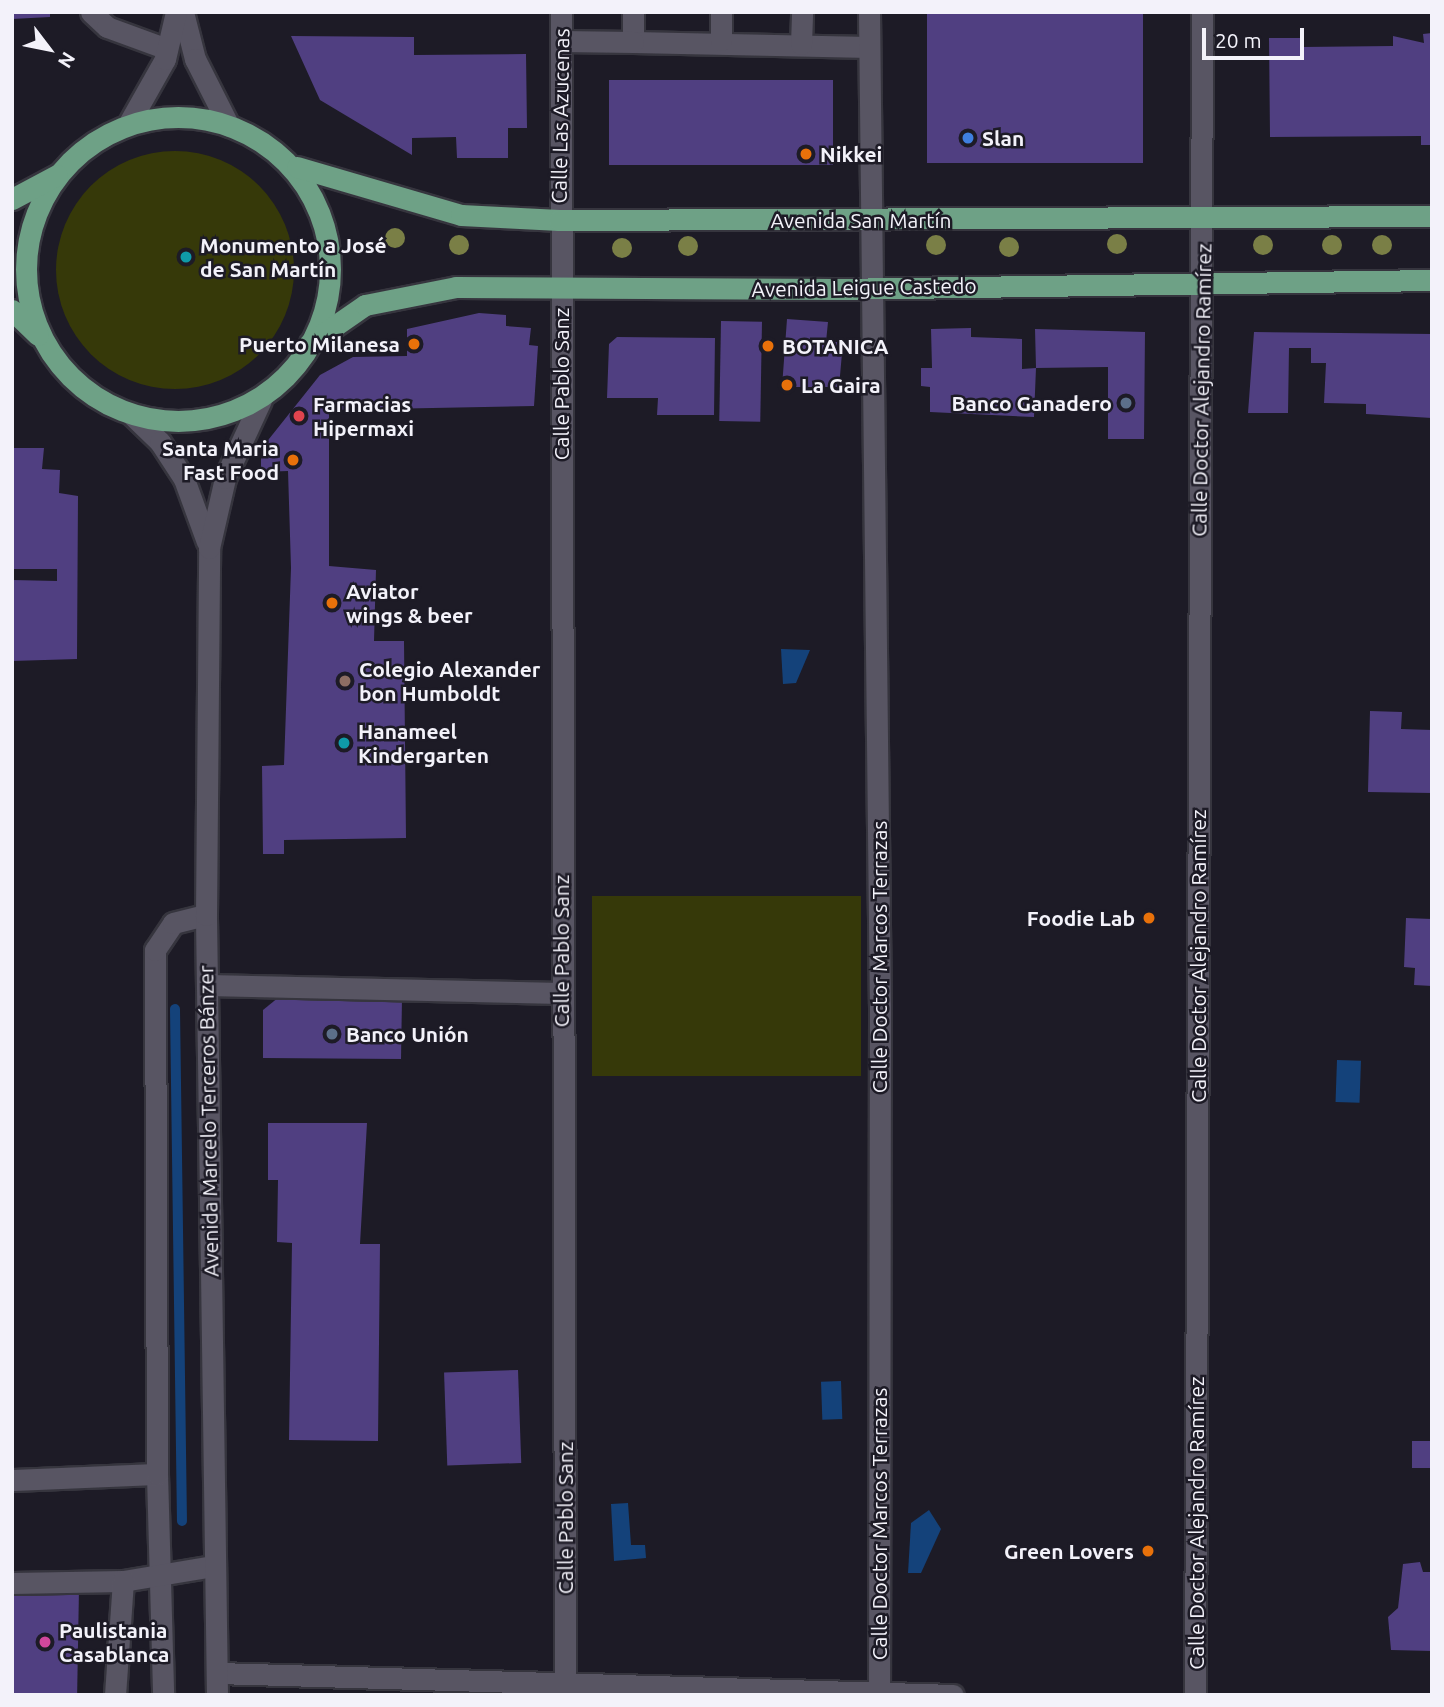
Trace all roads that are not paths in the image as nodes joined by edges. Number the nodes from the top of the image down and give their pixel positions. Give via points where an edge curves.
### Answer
1 (91, 12) edge
2 (176, 12) edge
3 (183, 12) edge
4 (561, 12) edge
5 (633, 12) edge
6 (720, 12) edge
7 (802, 12) edge
8 (869, 12) edge
9 (1202, 12) edge
10 (720, 40) junction
11 (561, 41) junction
12 (633, 42) junction
13 (801, 44) junction
14 (869, 47) junction
15 (167, 48) junction
16 (129, 123) junction
17 (229, 126) junction
18 (297, 167) junction
19 (59, 174) junction
20 (12, 199) edge
21 (1432, 216) edge
22 (1203, 218) junction
23 (559, 220) junction
24 (872, 221) junction
25 (1432, 280) edge
26 (1200, 285) junction
27 (873, 287) junction
28 (560, 289) junction
29 (12, 310) edge
30 (43, 340) junction
31 (310, 343) junction
32 (261, 400) junction
33 (131, 414) junction
34 (209, 548) junction
35 (206, 915) junction
36 (207, 985) junction
37 (561, 993) junction
38 (156, 1474) junction
39 (12, 1480) edge
40 (214, 1566) junction
41 (158, 1577) junction
42 (123, 1581) junction
43 (12, 1583) edge
44 (217, 1673) junction
45 (565, 1683) junction
46 (879, 1693) junction
47 (115, 1695) edge
48 (163, 1695) edge
49 (217, 1695) edge
50 (953, 1695) edge
51 (1195, 1695) edge

1 - 15 street via 107,27
2 - 15 street
3 - 17 street via 195,59
4 - 11 street, Calle Las Azucenas
5 - 12 street
6 - 10 street
7 - 13 street
8 - 14 street, Calle Doctor Marcos Terrazas
9 - 22 street, Calle Doctor Alejandro Ramírez
10 - 12 street
10 - 13 street
11 - 12 street
11 - 23 street, Calle Las Azucenas
13 - 14 street
14 - 24 street, Calle Doctor Marcos Terrazas
15 - 16 street
16 - 17 main road via 174,117
16 - 19 main road via 91,144
17 - 18 main road, Avenida San Martín
18 - 23 main road, Avenida San Martín via 461,215
18 - 31 main road via 328,252 323,310
19 - 20 main road
19 - 30 main road via 37,213 27,255 29,299
21 - 22 main road, Avenida San Martín
22 - 24 main road, Avenida San Martín
22 - 26 street, Calle Doctor Alejandro Ramírez
23 - 24 main road, Avenida San Martín
23 - 28 street, Calle Pablo Sanz
24 - 27 street, Calle Doctor Marcos Terrazas
25 - 26 main road, Avenida Leigue Castedo
26 - 27 main road, Avenida Leigue Castedo
26 - 51 street, Calle Doctor Alejandro Ramírez
27 - 28 main road, Avenida Leigue Castedo
27 - 46 street, Calle Doctor Marcos Terrazas
28 - 31 main road, Avenida Leigue Castedo via 456,286 408,293 365,305
28 - 37 street, Calle Pablo Sanz
29 - 30 main road
30 - 33 main road via 67,373 98,399
31 - 32 main road
32 - 33 main road via 194,423
32 - 34 street, Avenida Marcelo Terceros Bánzer via 225,478
33 - 34 street, Avenida Marcelo Terceros Bánzer via 184,479
34 - 35 street, Avenida Marcelo Terceros Bánzer
35 - 36 street, Avenida Marcelo Terceros Bánzer
35 - 38 street via 173,923 155,950
36 - 37 street
36 - 40 street, Avenida Marcelo Terceros Bánzer
37 - 45 street, Calle Pablo Sanz
38 - 39 street
38 - 41 street
40 - 41 street
40 - 44 street, Avenida Marcelo Terceros Bánzer
41 - 42 street
41 - 48 street
42 - 43 street
42 - 47 street
44 - 45 street
44 - 49 street, Avenida Marcelo Terceros Bánzer
45 - 46 street
46 - 50 street

